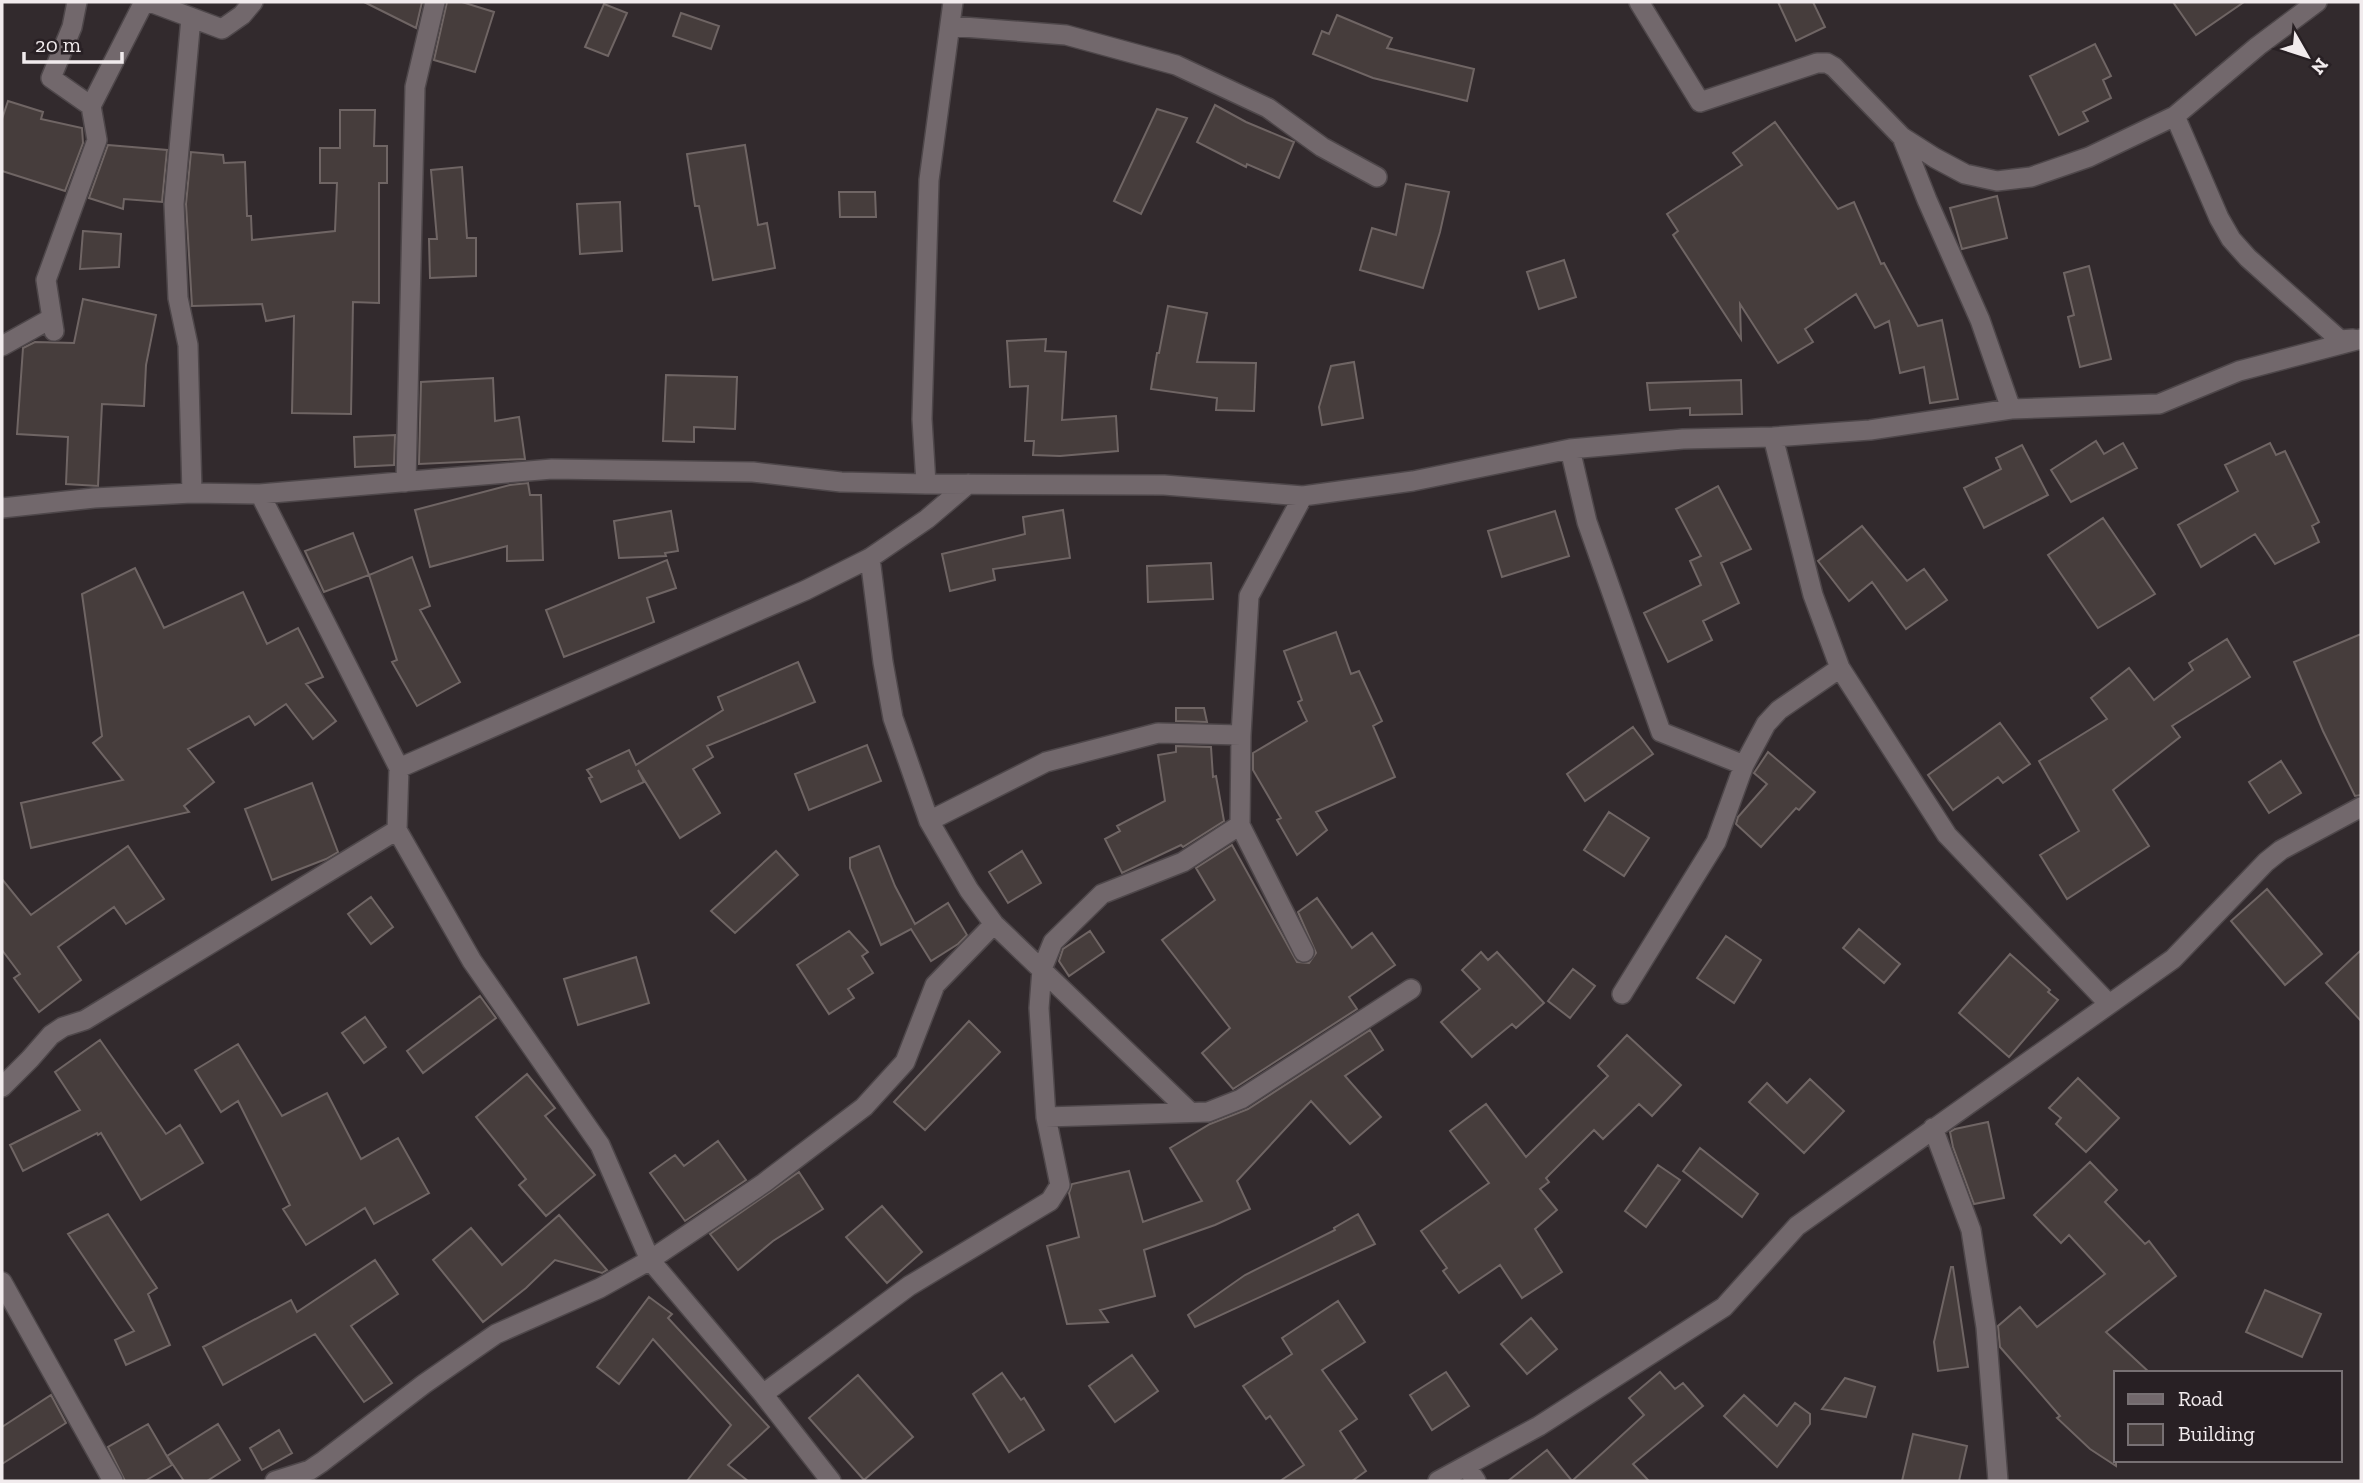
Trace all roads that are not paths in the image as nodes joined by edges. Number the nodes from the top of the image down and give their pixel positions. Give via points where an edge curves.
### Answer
1 (77, 2) edge
2 (144, 2) edge
3 (150, 2) edge
4 (253, 2) edge
5 (435, 2) edge
6 (953, 2) edge
7 (1639, 2) edge
8 (2317, 2) edge
9 (191, 18) junction
10 (950, 26) junction
11 (91, 106) junction
12 (2175, 116) junction
13 (1902, 137) junction
14 (1377, 177) dead end
15 (2361, 338) edge
16 (2, 346) edge
17 (2011, 409) junction
18 (1773, 437) junction
19 (1570, 449) junction
20 (406, 482) junction
21 (926, 484) junction
22 (968, 484) junction
23 (192, 493) junction
24 (260, 494) junction
25 (1303, 496) junction
26 (2, 508) edge
27 (870, 558) junction
28 (1840, 668) junction
29 (1241, 734) junction
30 (1744, 765) junction
31 (399, 768) junction
32 (2361, 807) edge
33 (929, 821) junction
34 (1240, 825) junction
35 (397, 830) junction
36 (994, 924) junction
37 (1304, 952) dead end
38 (1042, 969) junction
39 (1411, 989) dead end
40 (1622, 994) dead end
41 (2109, 1004) junction
42 (2, 1087) edge
43 (1190, 1112) junction
44 (1046, 1117) junction
45 (1933, 1128) junction
46 (650, 1260) junction
47 (2, 1282) edge
48 (763, 1394) junction
49 (1471, 1474) edge
50 (113, 1481) edge
51 (275, 1481) edge
52 (831, 1481) edge
53 (1438, 1481) edge
54 (1998, 1481) edge

1 - 11 street via 51,78
2 - 11 street
3 - 9 street
4 - 9 street via 222,29
5 - 20 street via 415,87
6 - 10 street
7 - 13 street via 1700,102 1826,63
8 - 12 street
9 - 23 street via 174,204 178,298 187,345
10 - 14 street via 1066,35 1176,65 1268,108 1322,147
10 - 21 street via 929,180 922,419
11 - 16 street via 97,140 46,280 53,324
12 - 13 street via 2089,158 2031,177 1997,181 1965,174
12 - 15 street via 2231,239 2340,340
13 - 17 street via 1975,309
15 - 17 street via 2239,371 2159,404
17 - 18 street via 1870,430
18 - 19 street
18 - 28 street via 1813,595
19 - 25 street via 1413,481
19 - 30 street via 1587,522 1661,732
20 - 21 street via 552,469 753,472 841,482
20 - 24 street
21 - 22 street
22 - 25 street via 1164,485
22 - 27 street
23 - 24 street
23 - 26 street
24 - 31 street
25 - 29 street via 1249,596
27 - 31 street
27 - 33 street via 893,718
28 - 30 street via 1771,717
28 - 41 street via 1947,835
29 - 33 street via 1157,733 1046,762
29 - 34 street
30 - 40 street via 1716,842
31 - 35 street
32 - 41 street via 2281,850 2174,959
33 - 36 street
34 - 37 street
34 - 38 street via 1183,862 1102,894 1053,942
35 - 42 street via 85,1020 63,1027
35 - 46 street via 472,961 600,1145
36 - 38 street
36 - 46 street via 935,985 905,1062 864,1107 764,1183
38 - 43 street
38 - 44 street via 1039,1008
39 - 43 street via 1241,1099 1208,1112
41 - 45 street
43 - 44 street
44 - 48 street via 1060,1185 1050,1201 909,1286
45 - 49 street via 1797,1226 1724,1307
45 - 54 street via 1971,1230 1986,1327
46 - 48 street
46 - 51 street via 600,1288 496,1334 310,1470
47 - 50 street
48 - 52 street
49 - 53 street

